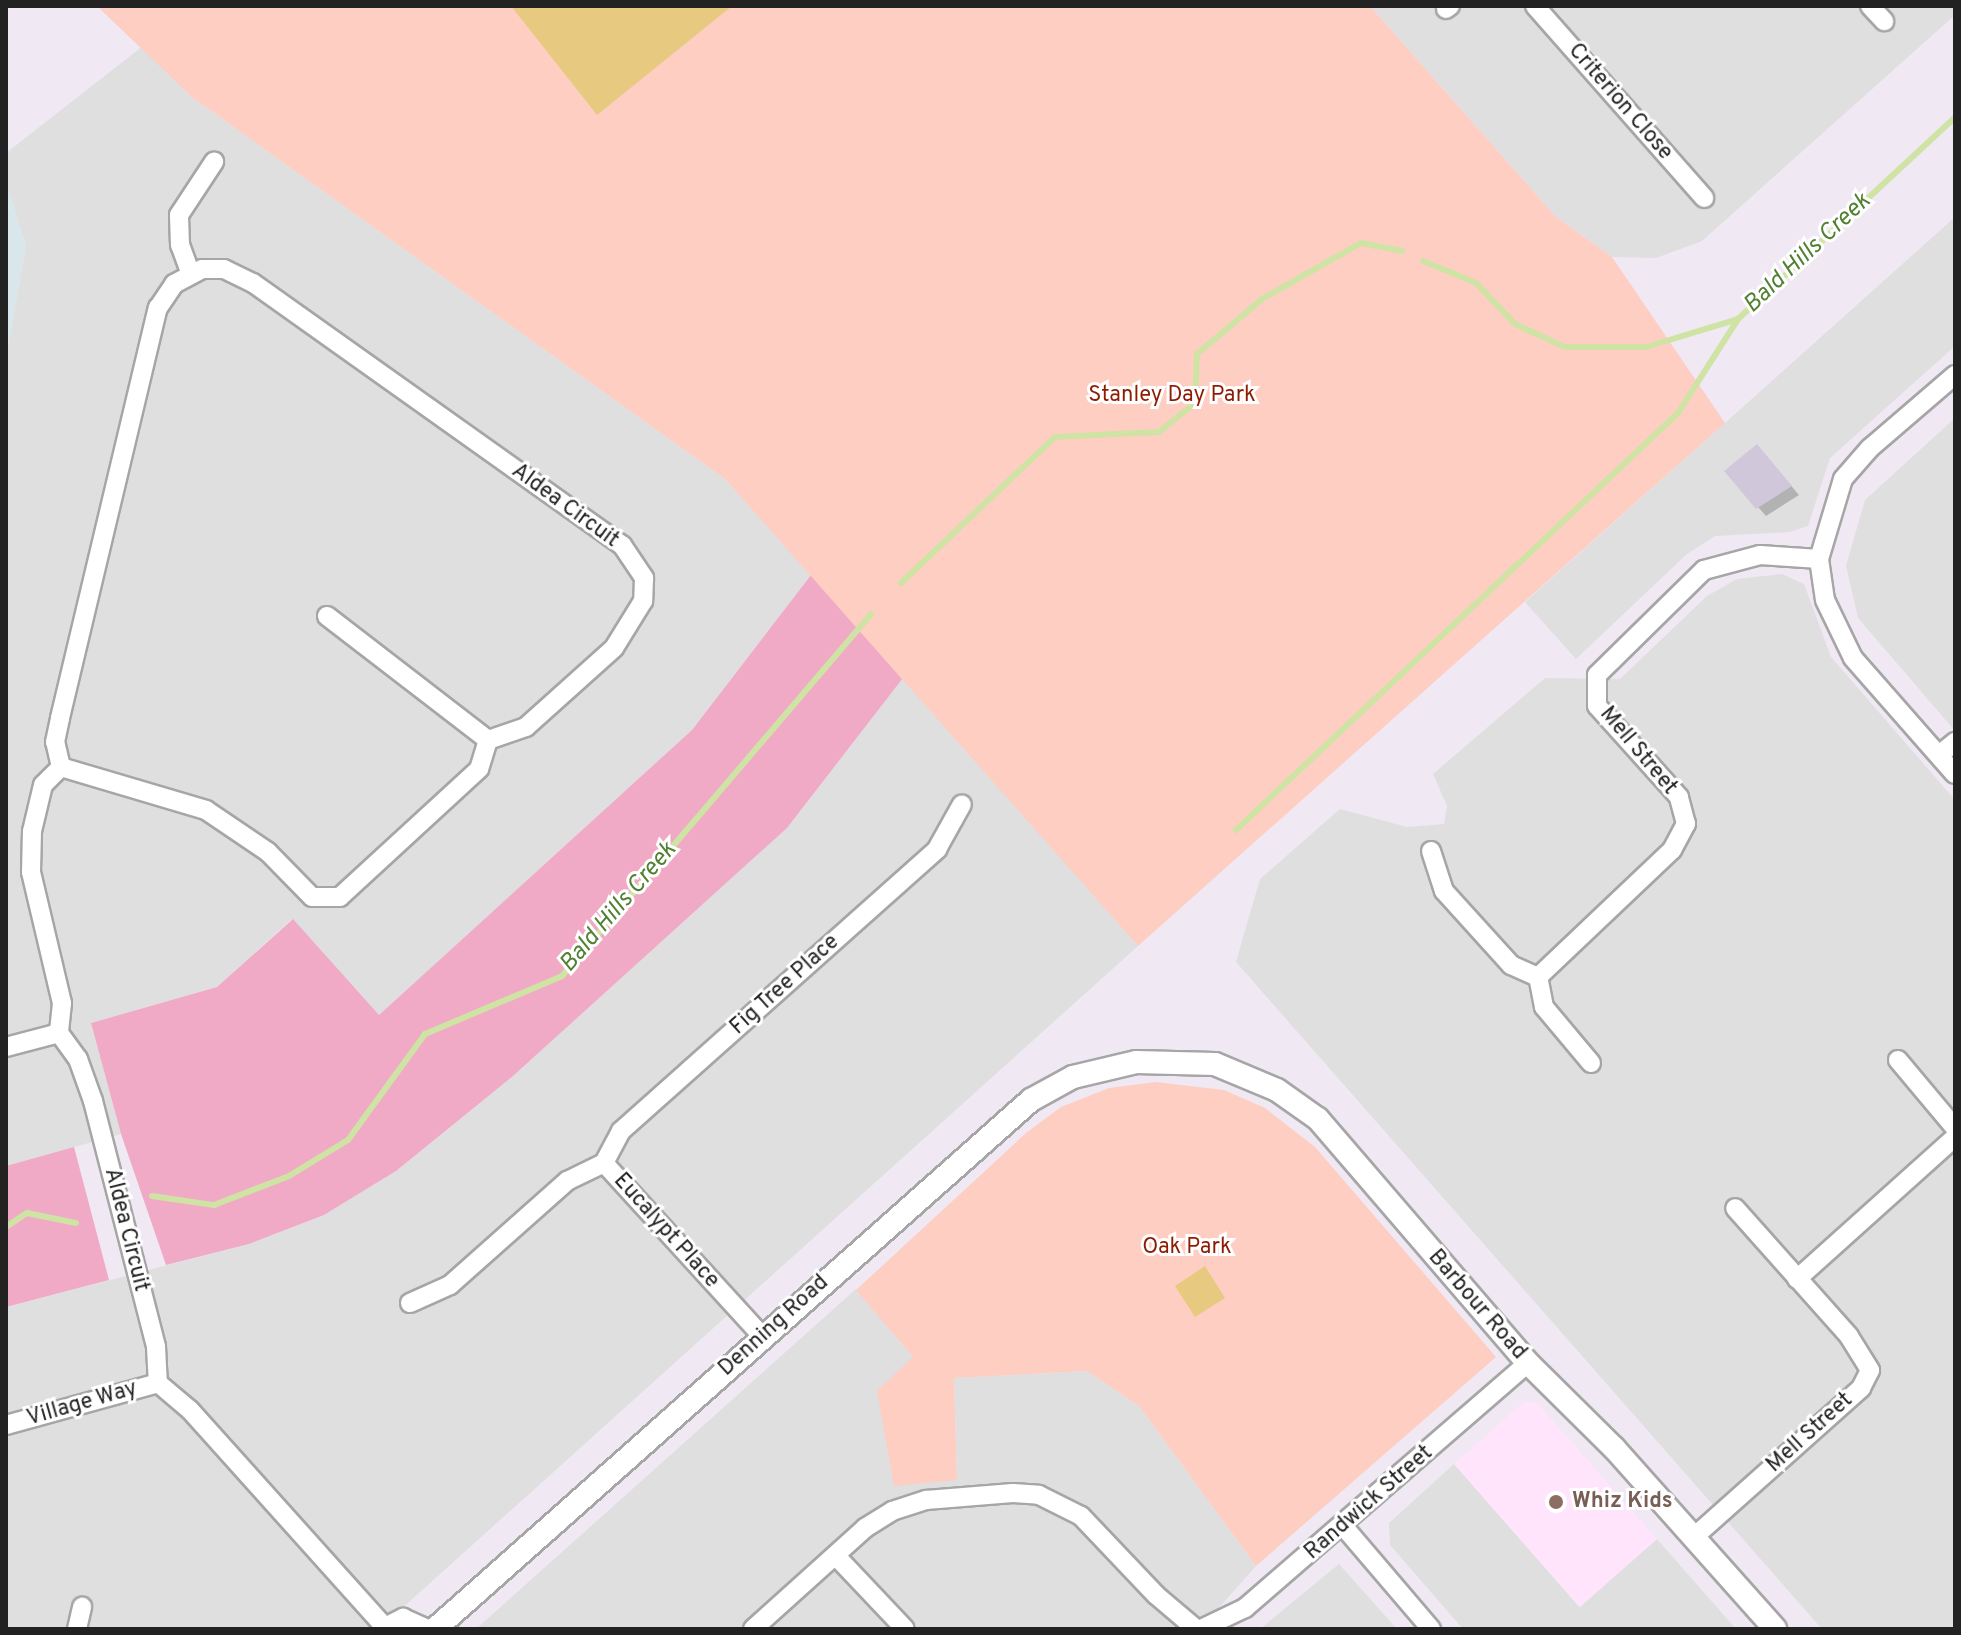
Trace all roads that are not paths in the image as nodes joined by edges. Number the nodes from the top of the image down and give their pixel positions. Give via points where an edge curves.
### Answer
1 (1535, 6) edge
2 (1870, 6) edge
3 (1884, 21) dead end
4 (214, 162) dead end
5 (1704, 198) dead end
6 (190, 272) junction
7 (1955, 375) edge
8 (1819, 559) junction
9 (327, 616) dead end
10 (488, 740) junction
11 (1955, 742) edge
12 (1939, 755) junction
13 (61, 767) junction
14 (1955, 774) edge
15 (962, 804) dead end
16 (1431, 851) dead end
17 (1538, 977) junction
18 (59, 1033) junction
19 (6, 1047) edge
20 (1898, 1060) dead end
21 (1136, 1062) joint
22 (1591, 1063) dead end
23 (1955, 1128) edge
24 (1955, 1137) edge
25 (604, 1163) junction
26 (1735, 1208) dead end
27 (1797, 1279) junction
28 (410, 1303) dead end
29 (762, 1336) junction
30 (1528, 1363) junction
31 (158, 1383) junction
32 (6, 1425) edge
33 (1344, 1527) junction
34 (1694, 1537) junction
35 (836, 1556) junction
36 (82, 1607) dead end
37 (382, 1628) edge
38 (77, 1629) edge
39 (428, 1629) edge
40 (435, 1629) edge
41 (753, 1629) edge
42 (905, 1629) edge
43 (1199, 1629) edge
44 (1431, 1629) edge
45 (1775, 1629) edge

1 - 5 street, Criterion Close
2 - 3 street
4 - 6 street via 179,215 180,245
6 - 10 street, Aldea Circuit via 224,269 253,283 622,545 644,578 643,601 614,648 526,727
6 - 13 street via 158,308 55,742
7 - 8 street via 1870,448 1843,479
8 - 12 street via 1825,600 1853,658
8 - 17 street, Mell Street via 1760,555 1704,570 1607,660 1597,675 1597,706 1679,797 1686,824 1672,850
9 - 10 street
10 - 13 street via 479,769 340,897 312,897 268,852 206,810
11 - 12 street
12 - 14 street
13 - 18 street via 43,785 32,831 31,872 62,1003
15 - 25 street, Fig Tree Place via 937,849 621,1131
16 - 17 street via 1444,891 1511,965
17 - 22 street via 1544,1007
18 - 19 street
18 - 31 street, Aldea Circuit via 78,1059 93,1101 156,1347
20 - 23 street
21 - 29 street, Denning Road via 1073,1077 1031,1100
21 - 30 street, Barbour Road via 1215,1064 1277,1090 1308,1111
24 - 27 street
25 - 28 street, Eucalypt Place via 567,1181 450,1285
25 - 29 street, Eucalypt Place
26 - 27 street, Mell Street
27 - 34 street, Mell Street via 1849,1336 1870,1370 1861,1388
29 - 40 street, Denning Road
30 - 33 street, Randwick Street
30 - 34 street, Barbour Road
31 - 32 street, Village Way
31 - 37 street via 190,1410
33 - 43 street, Randwick Street via 1245,1608
33 - 44 street
34 - 45 street, Barbour Road
35 - 41 street
35 - 42 street
35 - 43 street via 865,1528 908,1504 1039,1495 1081,1516 1156,1595
36 - 38 street
37 - 39 street via 403,1618

